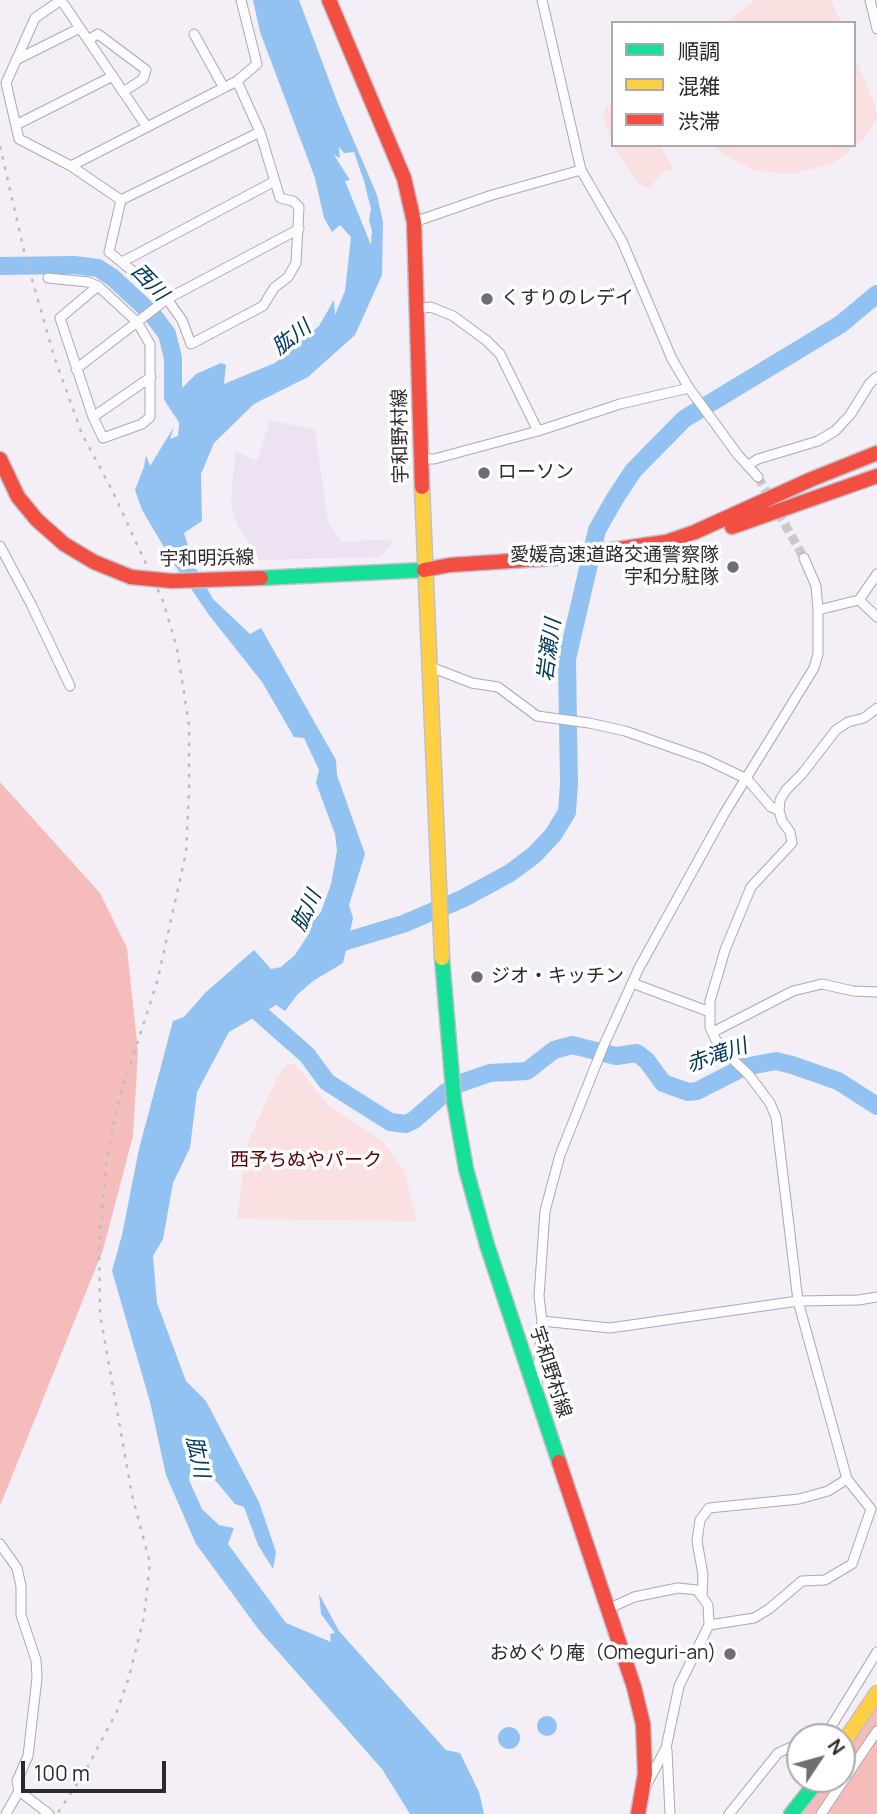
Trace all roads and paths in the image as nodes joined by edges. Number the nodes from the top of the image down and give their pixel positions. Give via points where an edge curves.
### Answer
1 (61, 0) edge
2 (241, 0) edge
3 (329, 0) edge
4 (542, 0) edge
5 (870, 0) edge
6 (80, 28) junction
7 (877, 29) edge
8 (194, 34) dead end
9 (88, 40) junction
10 (16, 60) junction
11 (113, 76) junction
12 (237, 81) junction
13 (224, 88) junction
14 (123, 92) junction
15 (16, 125) junction
16 (147, 127) junction
17 (260, 131) junction
18 (71, 166) junction
19 (581, 170) junction
20 (275, 181) junction
21 (121, 200) junction
22 (414, 222) junction
23 (299, 229) junction
24 (122, 262) junction
25 (48, 278) dead end
26 (98, 286) junction
27 (166, 299) junction
28 (417, 309) junction
29 (141, 319) junction
30 (76, 369) junction
31 (152, 377) junction
32 (877, 377) edge
33 (692, 392) junction
34 (93, 417) junction
35 (538, 431) junction
36 (877, 453) edge
37 (420, 459) junction
38 (0, 460) edge
39 (877, 464) edge
40 (748, 465) junction
41 (877, 476) edge
42 (758, 477) tunnel mouth
43 (877, 482) edge
44 (814, 500) junction
45 (746, 511) junction
46 (0, 546) edge
47 (652, 548) junction
48 (804, 558) tunnel mouth
49 (424, 570) junction
50 (877, 574) edge
51 (859, 600) junction
52 (818, 610) junction
53 (877, 617) edge
54 (428, 666) junction
55 (70, 686) dead end
56 (877, 708) edge
57 (747, 779) junction
58 (779, 810) junction
59 (632, 984) junction
60 (877, 992) edge
61 (710, 1012) junction
62 (712, 1032) junction
63 (877, 1297) edge
64 (798, 1301) junction
65 (542, 1321) junction
66 (536, 1393) junction
67 (847, 1479) junction
68 (874, 1507) edge
69 (0, 1544) edge
70 (702, 1597) junction
71 (608, 1609) junction
72 (709, 1625) junction
73 (877, 1652) edge
74 (877, 1693) edge
75 (833, 1723) edge
76 (856, 1724) edge
77 (877, 1731) edge
78 (666, 1748) junction
79 (786, 1749) edge
80 (19, 1791) junction
81 (642, 1793) junction
82 (808, 1793) edge
83 (6, 1814) edge
84 (49, 1814) edge
85 (638, 1814) edge
86 (670, 1814) edge
87 (729, 1814) edge
88 (791, 1814) edge
89 (821, 1814) edge

1 - 6 street
1 - 10 street via 34,18
2 - 12 street via 257,64
3 - 22 main road, 宇和野村線 via 404,178
4 - 19 street
5 - 7 street
6 - 9 street
6 - 10 street
8 - 13 street
9 - 11 street
9 - 14 street via 98,34 146,71 144,79
10 - 15 street via 6,83
11 - 14 street
11 - 15 street
12 - 13 street
12 - 17 street
13 - 16 street
14 - 16 street
15 - 18 street via 19,139
16 - 18 street
17 - 20 street
17 - 21 street
18 - 21 street
19 - 22 street
19 - 33 street via 622,241 672,359
20 - 23 street via 280,198 299,207
20 - 24 street
21 - 24 street via 109,253
22 - 28 main road, 宇和野村線
23 - 27 street
23 - 27 street via 296,262 289,277 251,313 191,344 182,320
24 - 27 street
25 - 26 street
26 - 29 street
26 - 30 street via 60,318
27 - 29 street
28 - 35 street via 431,307 453,316 500,354
28 - 37 main road, 宇和野村線
29 - 30 street
29 - 31 street via 150,344
30 - 34 street
31 - 34 street
31 - 34 street via 149,417 142,424 103,438
32 - 40 street via 835,431
33 - 35 street via 620,404
33 - 40 street
35 - 37 street
36 - 45 main road
37 - 49 main road, 宇和野村線
38 - 49 main road, 宇和明浜線, bridge via 18,497 46,528 94,562 131,577 172,581
39 - 45 main road
40 - 42 street
41 - 44 main road
43 - 44 main road
44 - 47 main road via 697,539
45 - 47 main road
46 - 55 street
47 - 49 main road, 宇和明浜線 via 556,563 450,565
48 - 52 street via 816,586
49 - 54 main road, 宇和野村線
50 - 51 street
51 - 52 street
51 - 53 street
52 - 57 street via 814,668
54 - 57 street via 472,683 498,687 537,716 625,731
54 - 66 main road, 宇和野村線 via 440,936 454,1101 487,1245
56 - 58 street via 836,730 786,790
57 - 58 street
57 - 59 street
58 - 61 street via 792,843 751,887 721,963
59 - 61 street
59 - 65 street via 560,1155 545,1211 538,1296
60 - 62 street via 822,984 793,992
61 - 62 street
62 - 64 street via 771,1103 776,1117
63 - 64 street
64 - 65 street via 610,1328
64 - 67 street
65 - 66 street
66 - 71 main road, 宇和野村線
67 - 68 street
67 - 70 street via 828,1491 799,1499 709,1508 700,1520 696,1541
68 - 72 street via 852,1564 825,1580 802,1581 754,1618
69 - 80 street via 17,1568 21,1615 36,1660 28,1756 17,1781
70 - 71 street via 697,1590 678,1588 634,1597
70 - 72 street via 708,1605
71 - 81 main road, 宇和野村線 via 643,1724
72 - 78 street via 679,1686
73 - 75 street
74 - 76 main road
77 - 89 street
78 - 81 street
78 - 86 street
79 - 87 street via 778,1753
80 - 83 street
80 - 84 street
81 - 85 main road, 宇和野村線
82 - 88 main road

